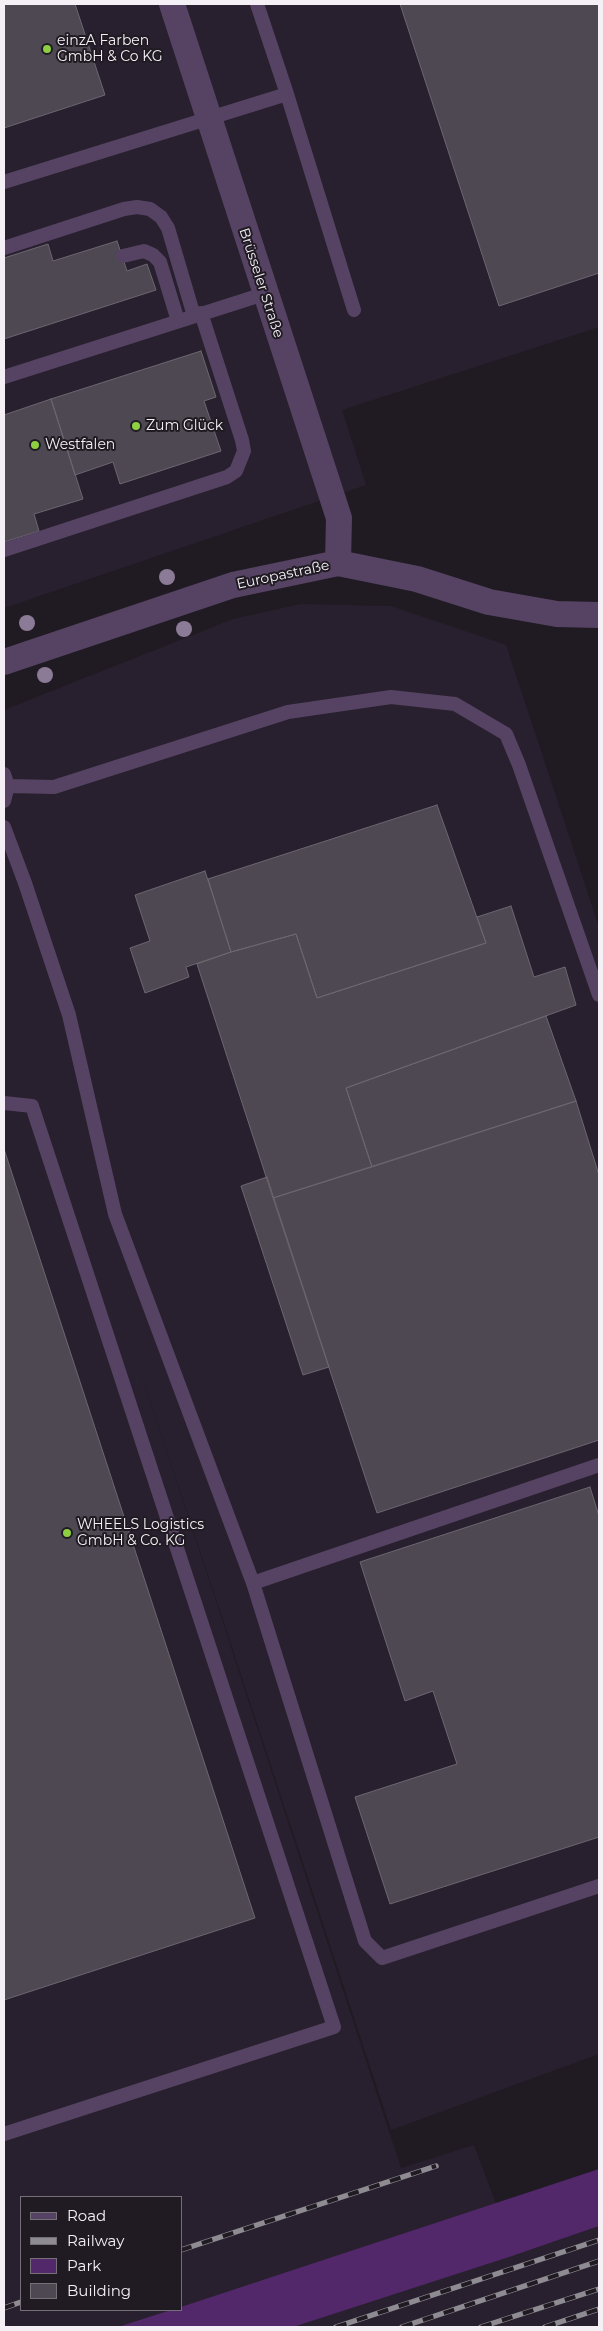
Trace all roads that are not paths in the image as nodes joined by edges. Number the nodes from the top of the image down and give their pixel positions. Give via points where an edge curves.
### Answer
1 (172, 4) edge
2 (257, 4) edge
3 (287, 94) junction
4 (208, 117) junction
5 (4, 182) edge
6 (4, 248) edge
7 (122, 256) dead end
8 (264, 294) junction
9 (354, 310) dead end
10 (198, 315) junction
11 (178, 321) junction
12 (4, 376) edge
13 (4, 550) edge
14 (338, 563) junction
15 (599, 615) edge
16 (4, 662) edge
17 (6, 780) edge
18 (4, 800) edge
19 (4, 827) edge
20 (599, 995) edge
21 (4, 1103) edge
22 (599, 1464) edge
23 (253, 1583) junction
24 (599, 1886) edge
25 (4, 2134) edge

1 - 4 street, Brüsseler Straße
2 - 3 lane
3 - 4 lane
3 - 9 lane
4 - 5 lane
4 - 8 street, Brüsseler Straße
6 - 10 lane via 124,209 150,210 161,217 168,228
7 - 11 lane via 144,251 160,262
8 - 10 lane
8 - 14 street, Brüsseler Straße via 339,518
10 - 11 lane
10 - 13 lane via 242,440 244,451 236,471 227,478
11 - 12 lane
14 - 15 street, Europastraße via 417,579 489,602 557,614
14 - 16 street, Europastraße via 233,585
17 - 18 lane
17 - 20 lane via 54,787 288,712 391,697 455,704 506,734
19 - 23 lane via 69,1015 115,1214
21 - 25 lane via 32,1106 334,2027
22 - 23 lane
23 - 24 lane via 365,1941 382,1958

